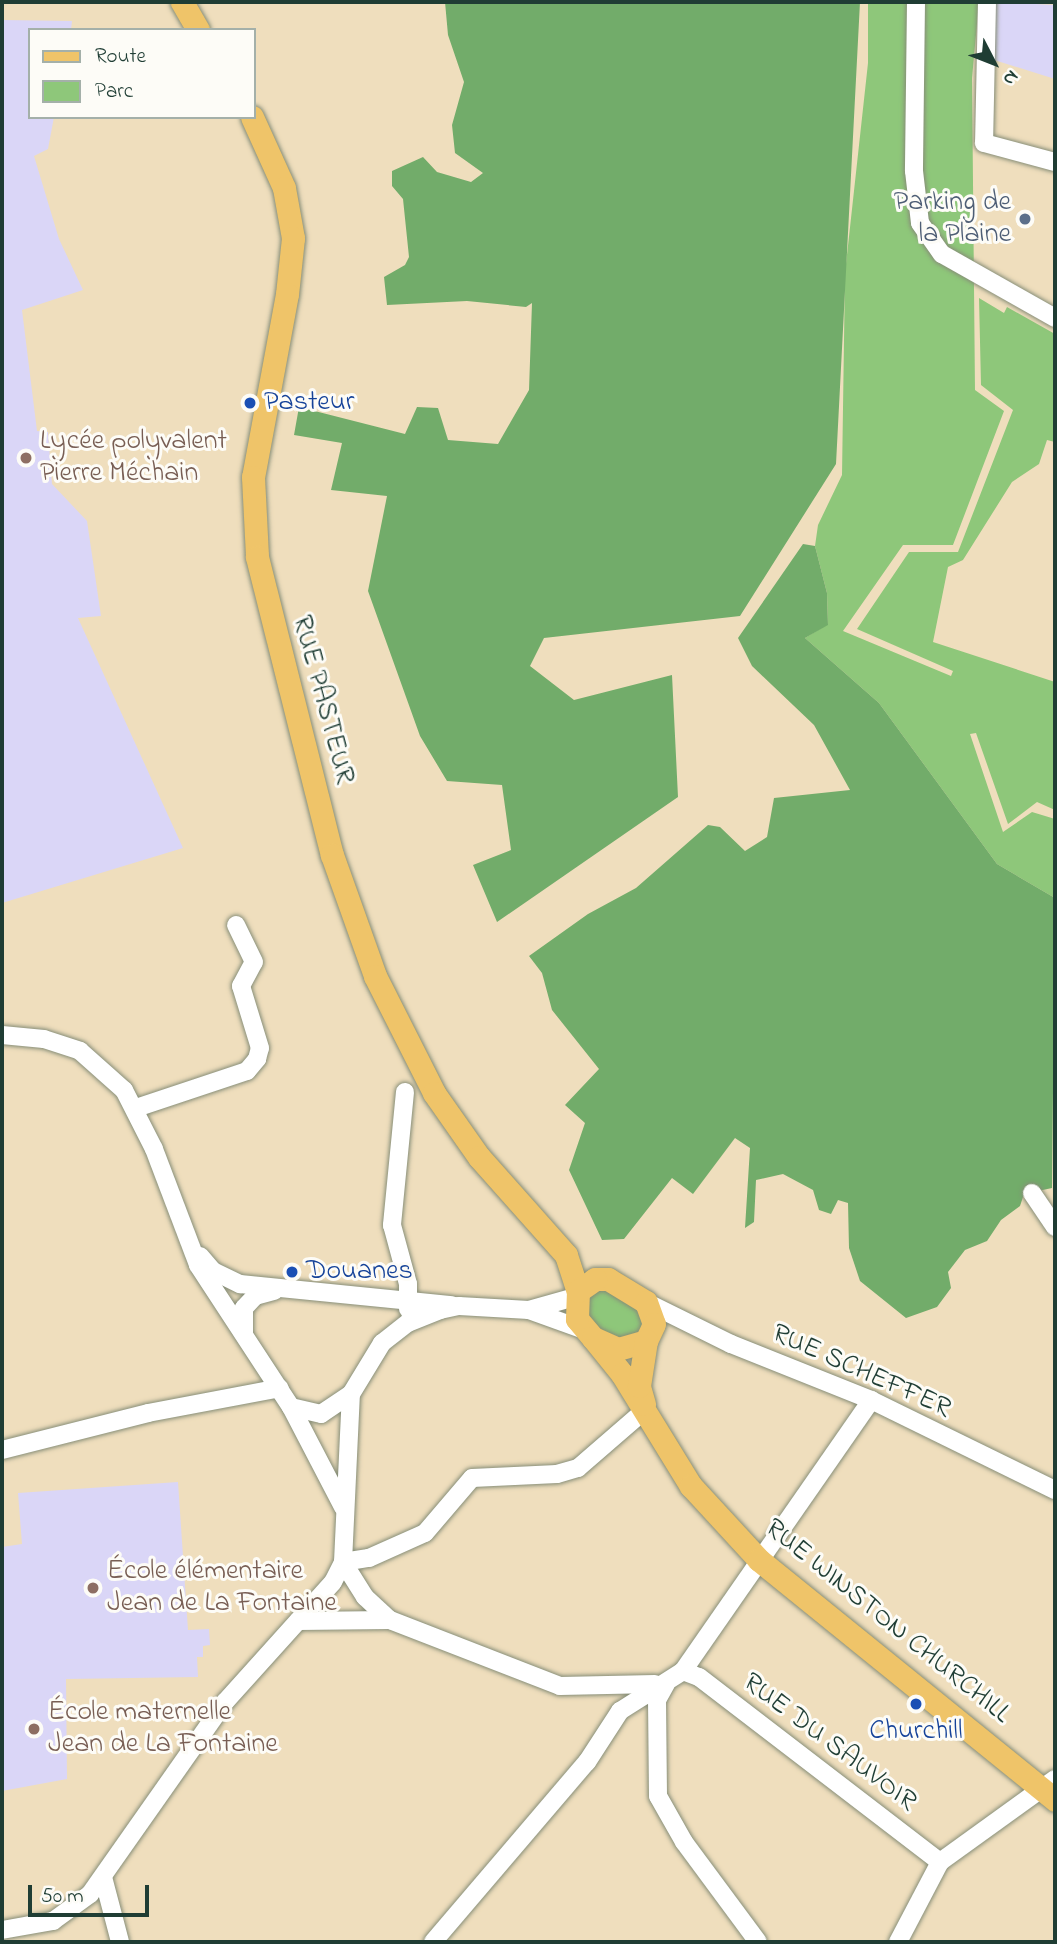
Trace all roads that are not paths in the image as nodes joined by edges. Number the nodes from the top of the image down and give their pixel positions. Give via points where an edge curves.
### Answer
1 (182, 2) edge
2 (916, 2) edge
3 (987, 2) edge
4 (197, 28) edge
5 (252, 119) edge
6 (1055, 162) edge
7 (1055, 318) edge
8 (236, 925) dead end
9 (2, 1035) edge
10 (405, 1091) dead end
11 (136, 1108) junction
12 (1032, 1193) dead end
13 (1055, 1227) edge
14 (558, 1244) junction
15 (193, 1245) junction
16 (608, 1279) junction
17 (284, 1289) junction
18 (576, 1294) junction
19 (408, 1298) junction
20 (646, 1302) junction
21 (459, 1306) junction
22 (529, 1310) junction
23 (408, 1323) junction
24 (590, 1334) junction
25 (244, 1336) junction
26 (646, 1341) junction
27 (280, 1388) junction
28 (351, 1394) junction
29 (871, 1400) junction
30 (291, 1407) junction
31 (645, 1410) junction
32 (2, 1450) edge
33 (1055, 1490) edge
34 (343, 1508) junction
35 (759, 1560) junction
36 (343, 1562) junction
37 (390, 1620) junction
38 (298, 1621) junction
39 (683, 1671) junction
40 (666, 1684) junction
41 (1051, 1789) edge
42 (940, 1862) junction
43 (103, 1877) junction
44 (2, 1930) edge
45 (120, 1942) edge
46 (433, 1942) edge
47 (758, 1942) edge
48 (898, 1942) edge

1 - 4 main road
2 - 7 street via 914,171 920,223 942,254
3 - 6 street via 984,143
5 - 14 main road, RUE PASTEUR via 284,188 293,238 253,477 257,557 332,855 374,976 434,1093 480,1157
8 - 11 street via 254,962 241,986 260,1048 257,1059 247,1071
9 - 11 street via 44,1039 80,1051 110,1074
10 - 19 street via 392,1225
11 - 15 street
12 - 13 street
14 - 16 main road, RUE PASTEUR
14 - 18 main road, RUE PASTEUR via 572,1266
15 - 17 street via 204,1262 224,1278
15 - 25 street via 211,1290
16 - 18 main road via 595,1279
16 - 20 main road
17 - 19 street
17 - 25 street via 249,1301 242,1315
18 - 22 street
18 - 24 main road via 577,1319
19 - 21 street
19 - 23 street
20 - 26 main road via 654,1324
20 - 29 street, RUE SCHEFFER via 731,1344
21 - 22 street
21 - 23 street
22 - 24 street
23 - 28 street via 382,1343
24 - 26 main road via 618,1349
24 - 31 main road, RUE WINSTON CHURCHILL
25 - 27 street
26 - 31 main road, RUE WINSTON CHURCHILL via 639,1386
27 - 30 street
27 - 32 street via 148,1413
28 - 30 street via 321,1414
28 - 34 street
29 - 33 street, RUE SCHEFFER
29 - 35 street
30 - 34 street
31 - 35 main road, RUE WINSTON CHURCHILL via 691,1486
31 - 36 street via 578,1468 557,1474 472,1478 425,1533 369,1558
34 - 36 street
35 - 39 street
35 - 41 main road, RUE WINSTON CHURCHILL
36 - 37 street via 365,1597
36 - 38 street via 333,1582
37 - 38 street
37 - 40 street via 560,1686
38 - 43 street via 225,1702
39 - 40 street
39 - 42 street, RUE DU SAUVOIR via 699,1676
40 - 46 street via 620,1711 587,1762 460,1905
40 - 47 street via 657,1700 658,1796 684,1842
41 - 42 street
42 - 48 street
43 - 44 street via 66,1914
43 - 45 street

